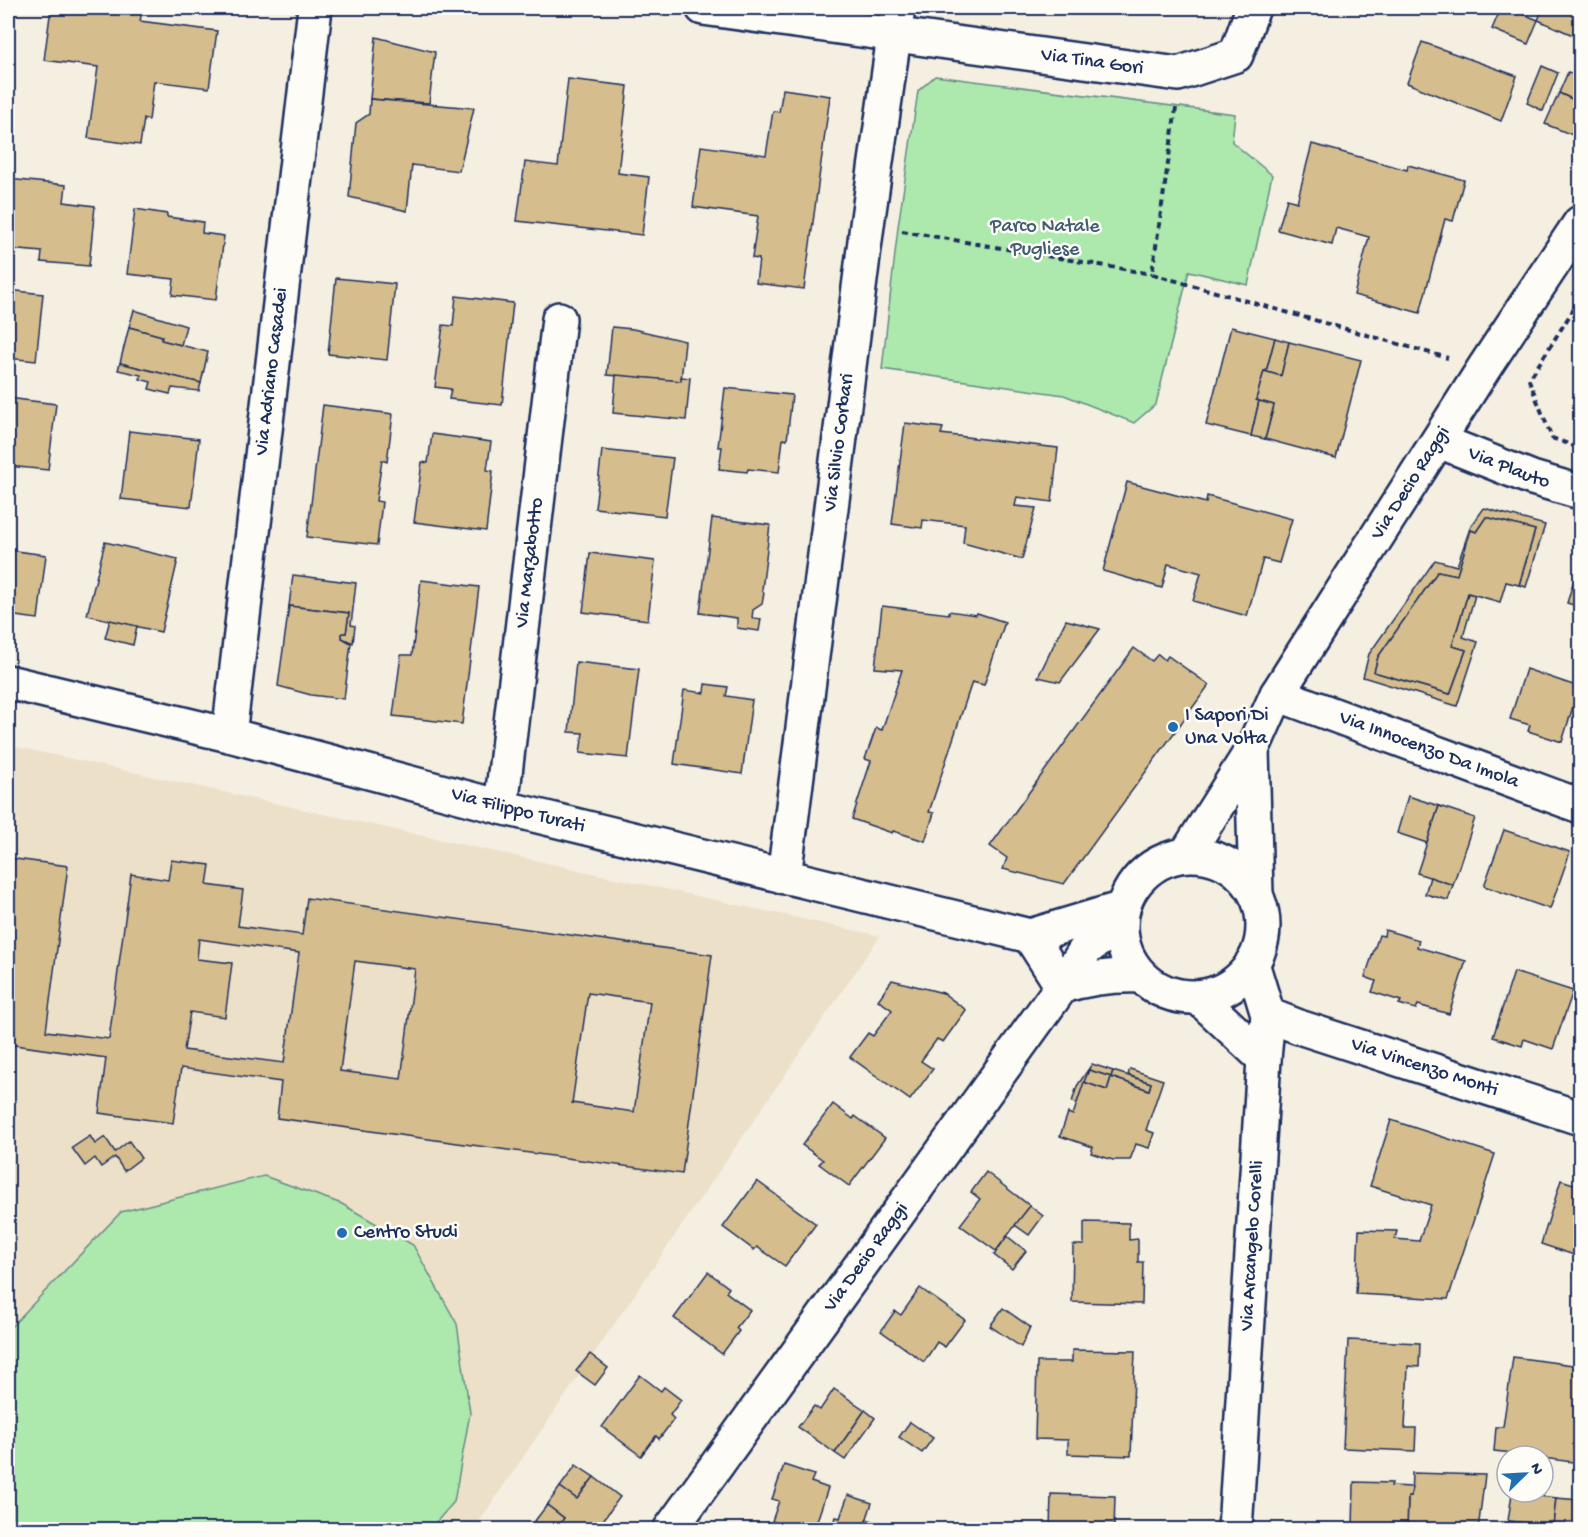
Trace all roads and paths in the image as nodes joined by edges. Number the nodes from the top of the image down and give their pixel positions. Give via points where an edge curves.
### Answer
1 (315, 8) edge
2 (703, 8) edge
3 (1253, 8) edge
4 (897, 21) edge
5 (1178, 74) junction
6 (1581, 224) edge
7 (867, 225) junction
8 (1152, 274) junction
9 (1581, 299) edge
10 (559, 319) dead end
11 (1484, 369) junction
12 (1439, 441) junction
13 (1581, 448) edge
14 (1581, 492) edge
15 (8, 682) edge
16 (1277, 694) junction
17 (229, 735) junction
18 (1252, 750) junction
19 (1581, 806) edge
20 (501, 807) junction
21 (1186, 855) junction
22 (784, 877) junction
23 (1256, 894) junction
24 (1122, 916) junction
25 (1030, 936) junction
26 (1252, 963) junction
27 (1142, 976) junction
28 (1062, 986) junction
29 (1198, 996) junction
30 (1268, 1015) junction
31 (1264, 1059) junction
32 (1581, 1118) edge
33 (670, 1530) edge
34 (1235, 1530) edge

1 - 17 street, Via Adriano Casadei
2 - 4 street, Via Tina Gori
3 - 5 street, Via Tina Gori via 1236,55
4 - 5 street, Via Tina Gori
4 - 7 street, Via Silvio Corbari
5 - 8 path
6 - 11 street, Via Decio Raggi
7 - 8 path
7 - 22 street, Via Silvio Corbari
8 - 11 path
9 - 13 path via 1529,380 1552,438
10 - 20 street, Via Marzabotto
11 - 12 street, Via Decio Raggi
12 - 14 street, Via Plauto via 1532,478
12 - 16 street, Via Decio Raggi
15 - 17 street, Via Filippo Turati
16 - 18 street, Via Decio Raggi
16 - 19 street, Via Innocenzo Da Imola
17 - 20 street, Via Filippo Turati
18 - 21 street, Via Decio Raggi
18 - 23 street, Via Decio Raggi
20 - 22 street, Via Filippo Turati
21 - 23 street via 1208,856 1227,864 1244,877
21 - 24 street via 1165,860 1146,871 1131,888
22 - 25 street, Via Filippo Turati
23 - 26 street via 1263,929
24 - 25 street
24 - 27 street via 1123,942 1129,960
24 - 28 street, Via Decio Raggi via 1086,948
25 - 28 street
26 - 29 street via 1229,986
26 - 30 street, Via Arcangelo Corelli
27 - 28 street via 1114,975
27 - 29 street via 1178,996
28 - 33 street, Via Decio Raggi
29 - 31 street
30 - 31 street, Via Arcangelo Corelli
30 - 32 street, Via Vincenzo Monti
31 - 34 street, Via Arcangelo Corelli

